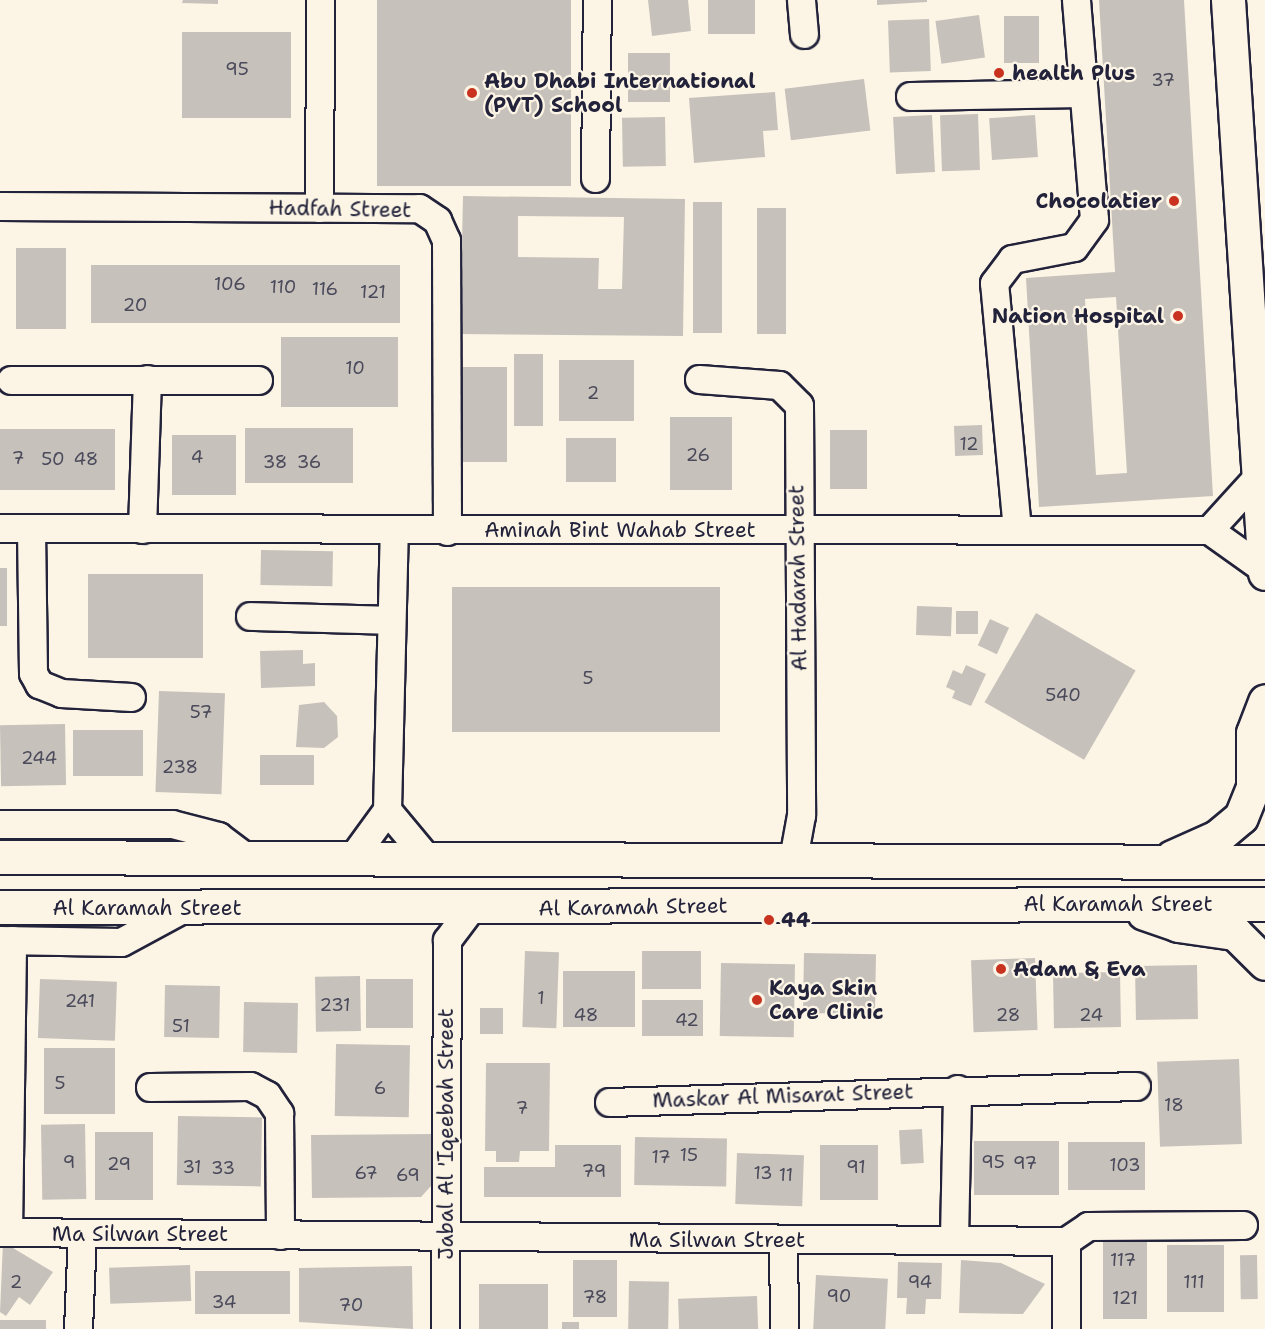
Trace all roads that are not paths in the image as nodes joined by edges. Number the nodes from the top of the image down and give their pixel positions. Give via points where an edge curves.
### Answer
1 (320, 0) edge
2 (597, 0) edge
3 (801, 0) edge
4 (1076, 0) edge
5 (1228, 0) edge
6 (804, 34) dead end
7 (1083, 93) junction
8 (910, 96) dead end
9 (595, 178) dead end
10 (0, 206) edge
11 (319, 208) junction
12 (147, 379) junction
13 (699, 379) dead end
14 (11, 380) dead end
15 (258, 380) dead end
16 (1259, 475) junction
17 (0, 528) edge
18 (31, 528) junction
19 (142, 529) junction
20 (796, 529) junction
21 (1017, 530) junction
22 (1209, 530) junction
23 (394, 531) junction
24 (447, 531) junction
25 (1265, 571) edge
26 (250, 616) dead end
27 (390, 620) junction
28 (131, 697) dead end
29 (1265, 701) edge
30 (387, 810) junction
31 (0, 824) edge
32 (0, 857) edge
33 (246, 857) junction
34 (352, 858) junction
35 (427, 858) junction
36 (792, 859) junction
37 (1265, 862) edge
38 (1163, 863) junction
39 (1127, 903) junction
40 (1265, 904) edge
41 (0, 907) edge
42 (184, 908) junction
43 (416, 909) junction
44 (470, 909) junction
45 (6, 940) edge
46 (447, 940) junction
47 (1265, 963) edge
48 (1136, 1086) dead end
49 (150, 1087) dead end
50 (957, 1089) junction
51 (609, 1102) dead end
52 (1244, 1225) dead end
53 (4, 1232) edge
54 (81, 1234) junction
55 (280, 1235) junction
56 (444, 1238) junction
57 (954, 1238) junction
58 (783, 1241) junction
59 (1066, 1241) junction
60 (78, 1329) edge
61 (446, 1329) edge
62 (784, 1329) edge
63 (1066, 1329) edge

1 - 11 street
2 - 9 street
3 - 6 street
4 - 7 street
5 - 16 main road
7 - 8 street
7 - 21 street via 1094,219 1088,234 1074,247 1012,259 994,283
10 - 11 street, Hadfah Street
11 - 24 street, Hadfah Street via 419,208 437,220 446,240
12 - 14 street
12 - 15 street
12 - 19 street
13 - 20 street, Al Hadarah Street via 779,385 792,392 799,405
16 - 22 street
16 - 25 main road
17 - 18 street, Aminah Bint Wahab Street
18 - 19 street, Aminah Bint Wahab Street
18 - 28 street via 33,673 39,684 61,693
19 - 23 street, Aminah Bint Wahab Street
20 - 21 street, Aminah Bint Wahab Street
20 - 24 street, Aminah Bint Wahab Street
20 - 36 street, Al Hadarah Street via 801,815
21 - 22 street, Aminah Bint Wahab Street
22 - 25 street
23 - 24 street, Aminah Bint Wahab Street
23 - 27 street
26 - 27 street
27 - 30 street
29 - 38 main road via 1253,733 1252,788 1241,817 1217,837
30 - 34 street
30 - 35 street
31 - 33 street via 172,824 218,836
32 - 33 main road, Al Karamah Street
33 - 34 main road, Al Karamah Street
34 - 35 main road, Al Karamah Street
35 - 36 main road, Al Karamah Street
36 - 38 main road, Al Karamah Street
37 - 38 main road, Al Karamah Street
39 - 40 main road, Al Karamah Street
39 - 44 main road, Al Karamah Street
39 - 47 main road via 1171,923 1235,933
41 - 42 main road, Al Karamah Street
42 - 43 main road, Al Karamah Street
42 - 45 street via 121,942
43 - 44 main road, Al Karamah Street
43 - 46 street
44 - 46 street
45 - 53 street
46 - 56 street, Jabal Al 'Iqeebah Street
48 - 50 street, Maskar Al Misarat Street
49 - 55 street via 250,1086 267,1095 279,1113
50 - 51 street, Maskar Al Misarat Street
50 - 57 street
52 - 59 street via 1088,1226
53 - 54 street, Ma Silwan Street
54 - 55 street, Ma Silwan Street
54 - 60 street
55 - 56 street, Ma Silwan Street
56 - 58 street, Ma Silwan Street
56 - 61 street, Jabal Al 'Iqeebah Street
57 - 58 street, Ma Silwan Street
57 - 59 street, Ma Silwan Street
58 - 62 street
59 - 63 street

